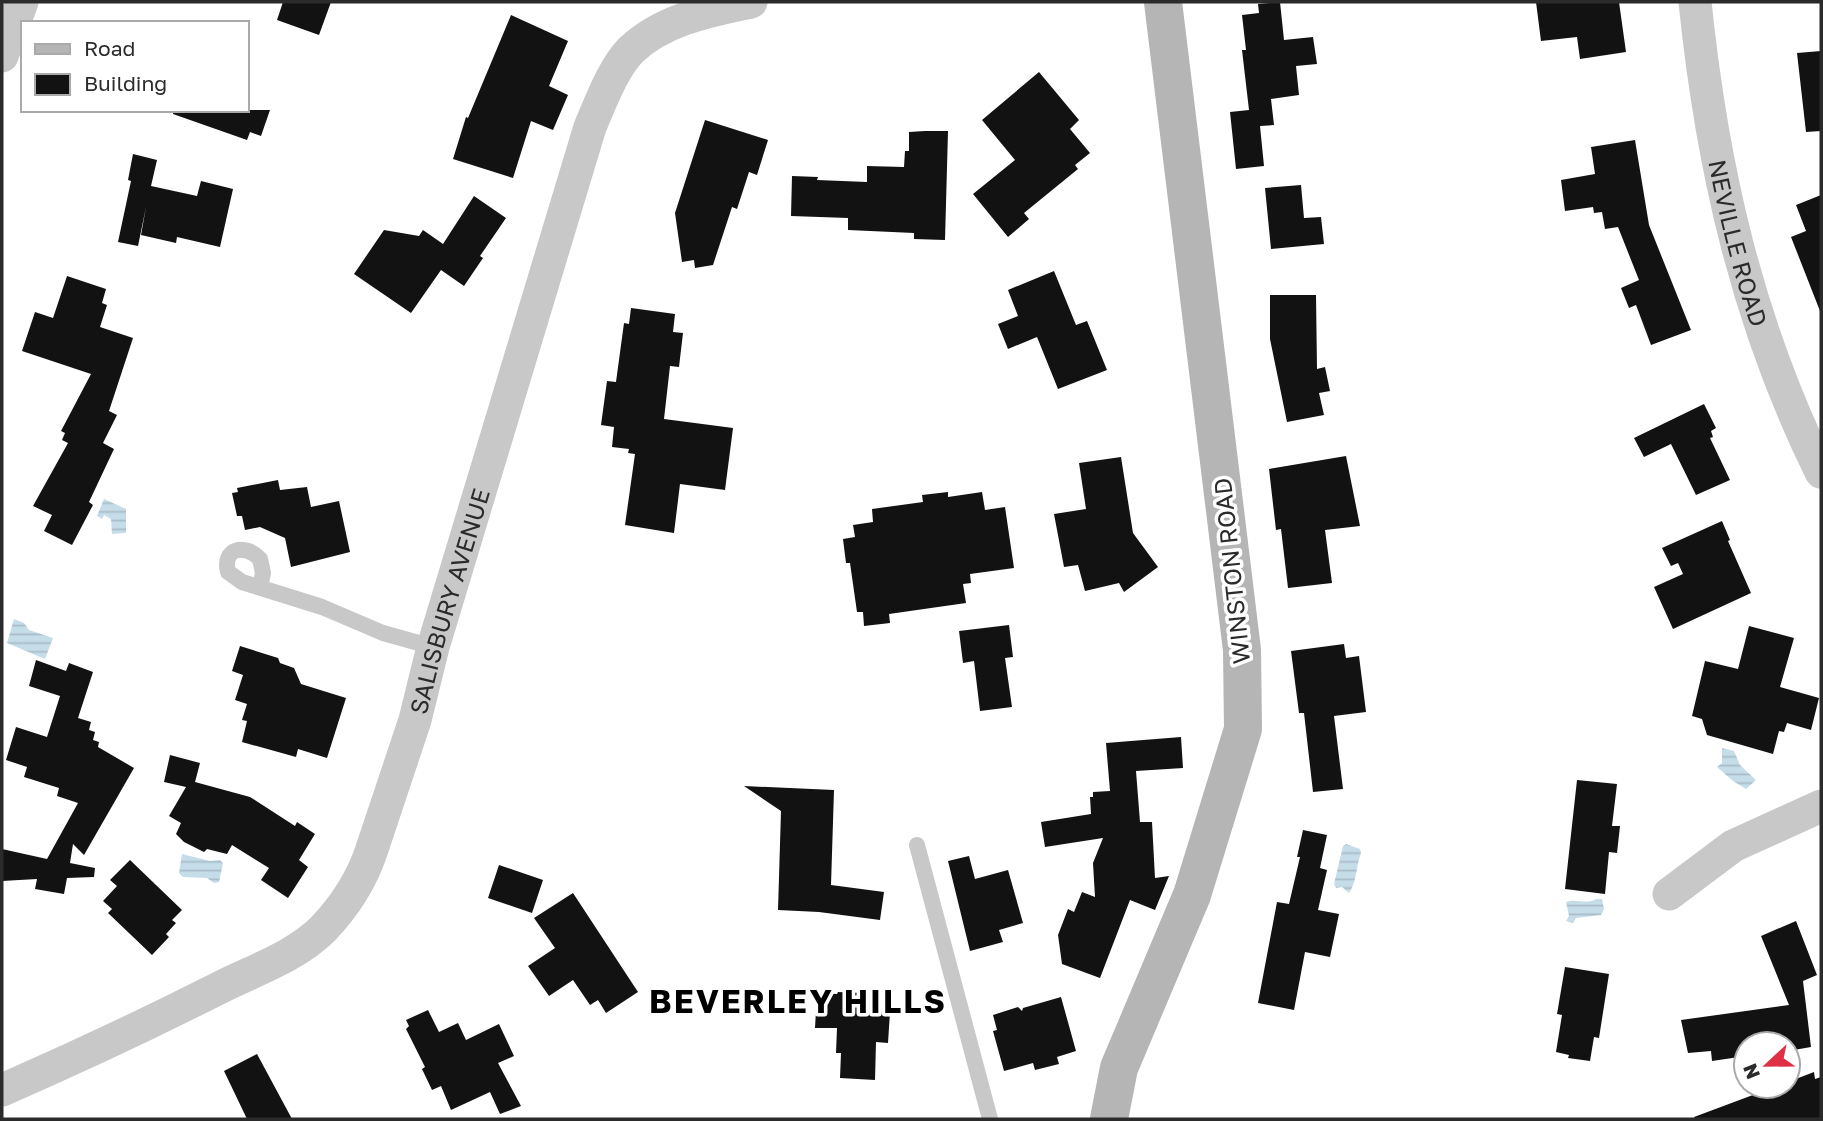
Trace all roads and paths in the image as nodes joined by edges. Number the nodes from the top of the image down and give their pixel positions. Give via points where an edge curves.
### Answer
1 (22, 2) edge
2 (751, 2) edge
3 (1163, 2) edge
4 (1695, 2) edge
5 (2, 56) edge
6 (1821, 471) edge
7 (260, 587) dead end
8 (433, 647) junction
9 (1821, 806) edge
10 (917, 845) dead end
11 (1669, 894) dead end
12 (2, 1090) edge
13 (989, 1119) edge
14 (1109, 1119) edge

1 - 5 street
2 - 8 street, SALISBURY AVENUE via 698,13 665,27 630,51 609,84 590,127
3 - 14 street, WINSTON ROAD via 1242,650 1243,729 1192,895 1119,1068
4 - 6 street, NEVILLE ROAD via 1721,183 1741,267
7 - 8 lane
8 - 12 street, SALISBURY AVENUE via 415,720 363,873 322,930 272,962 116,1040
9 - 11 street via 1733,846
10 - 13 lane

